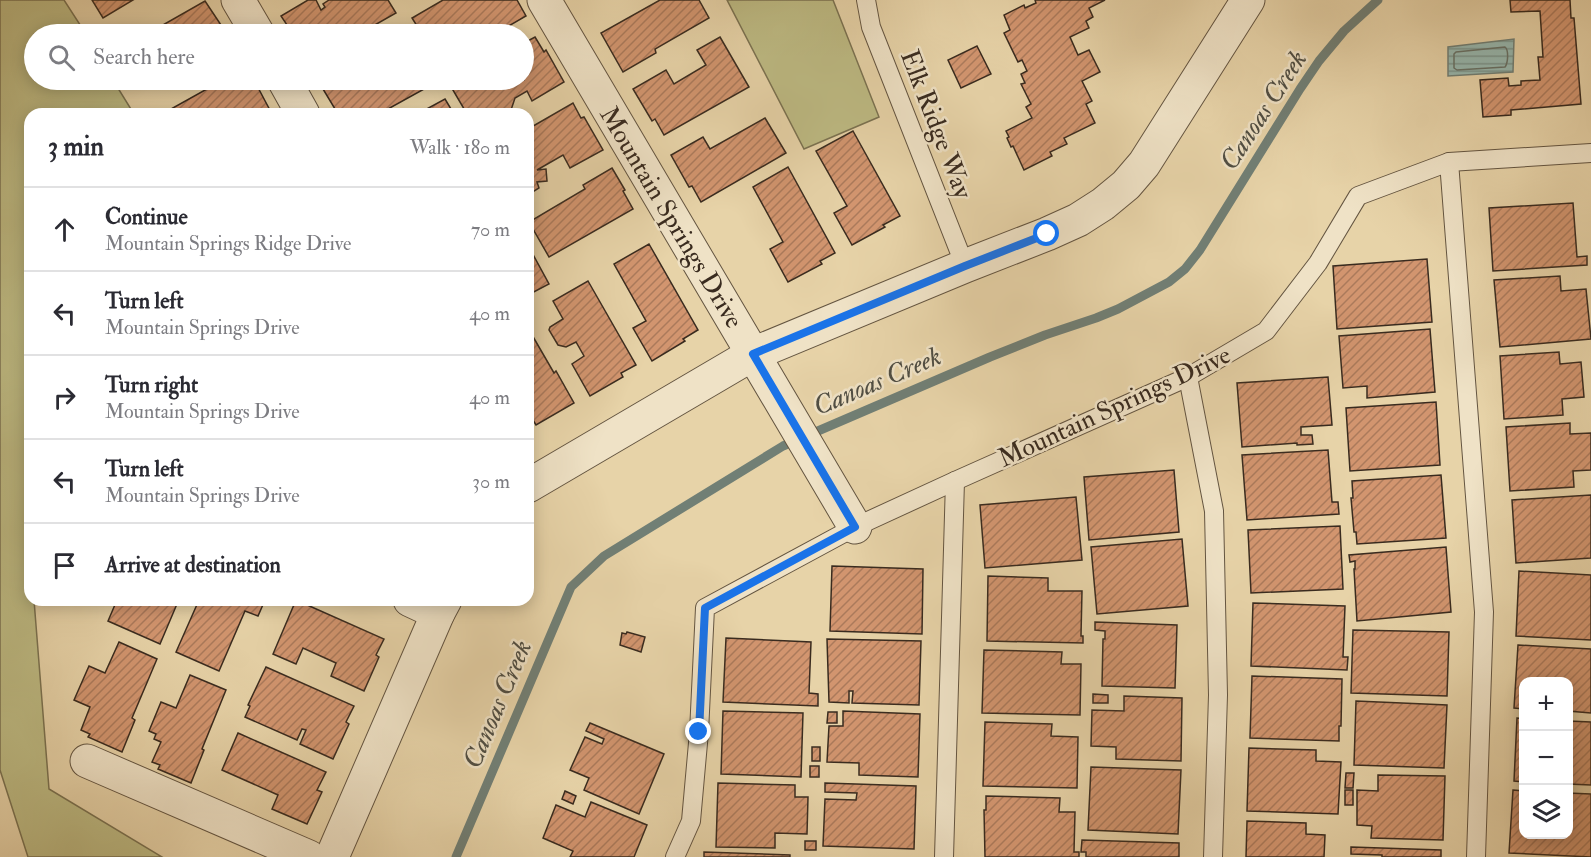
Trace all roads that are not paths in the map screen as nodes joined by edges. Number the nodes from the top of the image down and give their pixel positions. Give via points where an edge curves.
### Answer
1 (238, 0) edge
2 (544, 0) edge
3 (866, 0) edge
4 (1248, 0) edge
5 (252, 24) edge
6 (290, 90) edge
7 (300, 108) edge
8 (1591, 153) edge
9 (1449, 162) junction
10 (965, 266) junction
11 (753, 354) junction
12 (1188, 377) junction
13 (955, 481) junction
14 (534, 482) edge
15 (855, 527) junction
16 (430, 606) edge
17 (87, 761) dead end
18 (309, 857) edge
19 (332, 857) edge
20 (675, 857) edge
21 (944, 857) edge
22 (1213, 857) edge
23 (1476, 857) edge

1 - 5 street
2 - 11 street, Mountain Springs Drive
3 - 10 lane, Elk Ridge Way via 871,27
4 - 10 street via 1155,149 1126,185 1078,220
6 - 7 street
8 - 9 lane, Mountain Springs Drive
9 - 12 lane, Mountain Springs Drive via 1358,196 1318,263 1266,332
9 - 23 lane via 1484,612
10 - 11 street
11 - 14 street
11 - 15 street, Mountain Springs Drive
12 - 13 lane, Mountain Springs Drive
12 - 22 lane via 1214,511 1218,695
13 - 15 lane, Mountain Springs Drive
13 - 21 lane
15 - 20 lane, Mountain Springs Drive via 705,608 691,821
16 - 19 street
17 - 18 street

